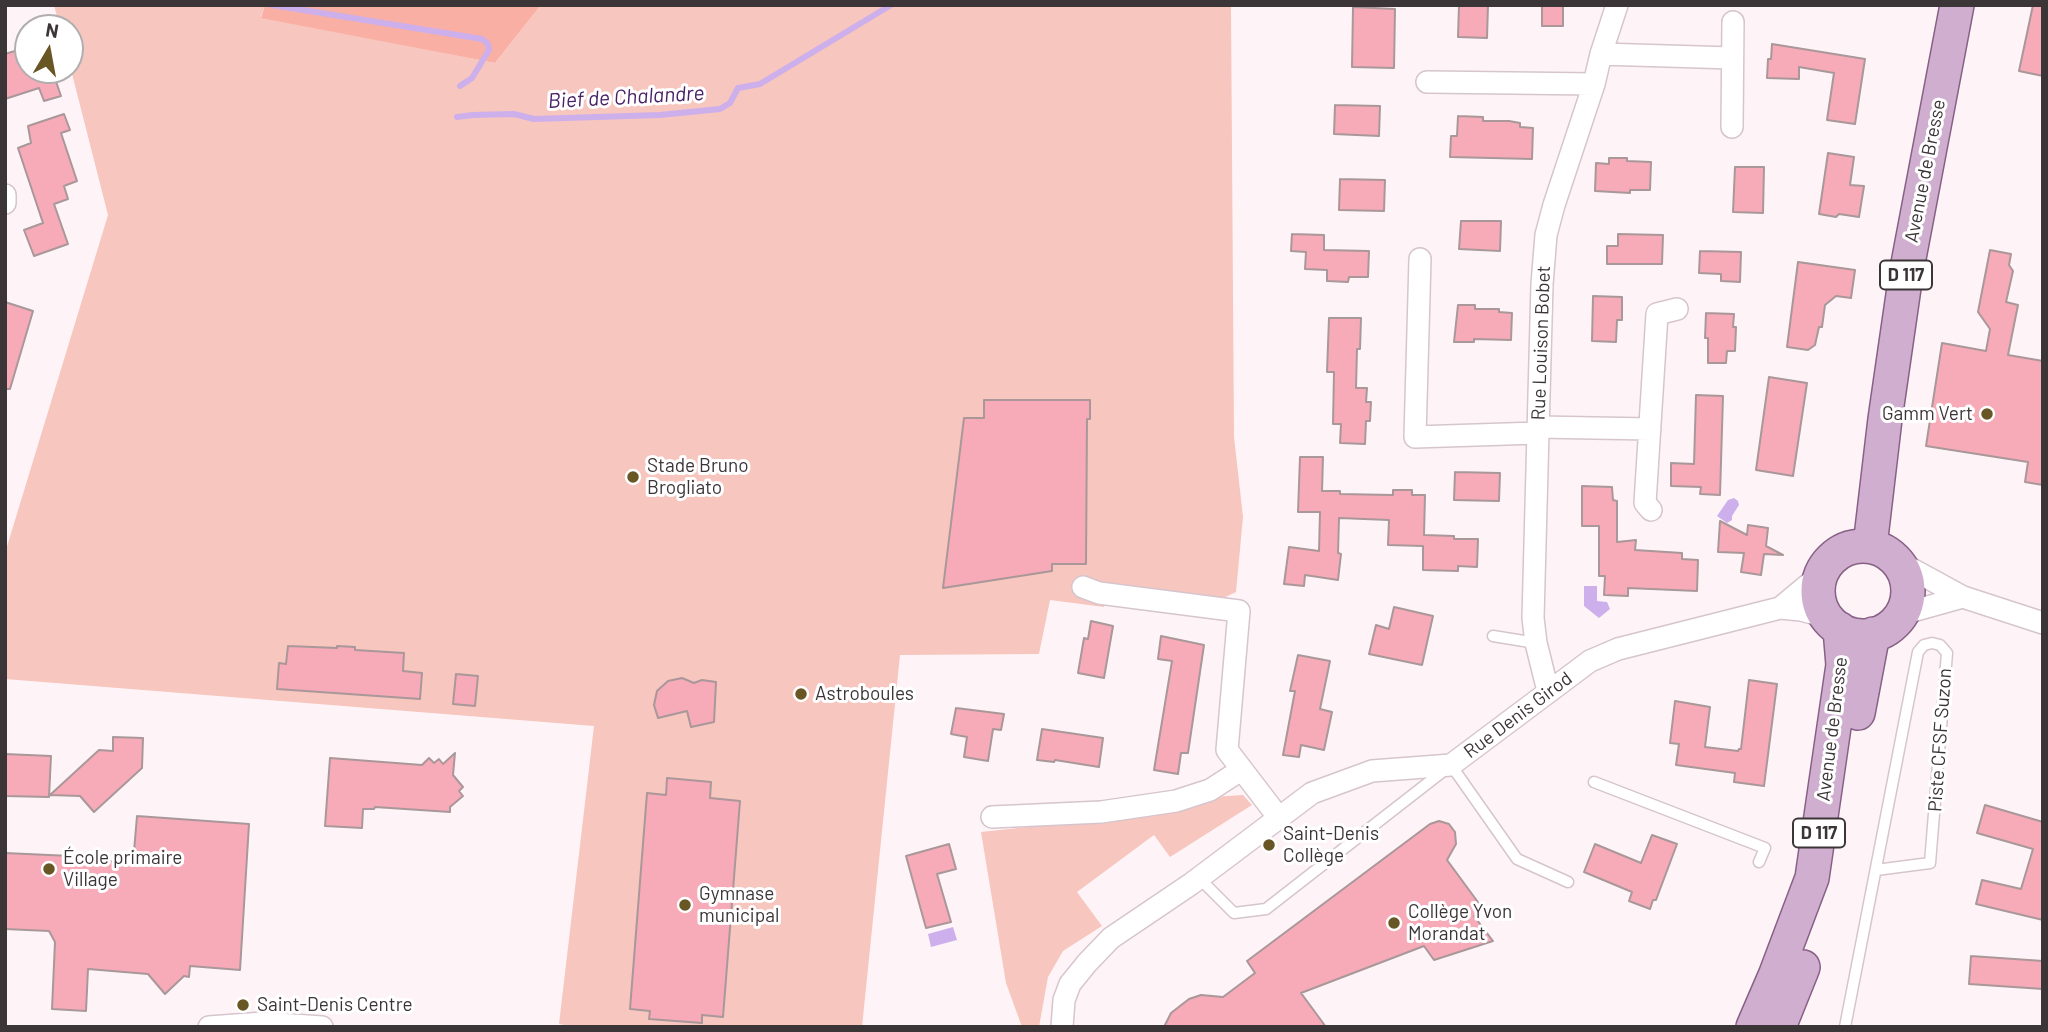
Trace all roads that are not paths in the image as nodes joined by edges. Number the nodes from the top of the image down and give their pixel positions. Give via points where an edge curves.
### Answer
1 (1617, 5) edge
2 (1957, 5) edge
3 (1733, 22) dead end
4 (1601, 54) junction
5 (1732, 58) junction
6 (1427, 82) dead end
7 (1594, 84) junction
8 (1732, 127) dead end
9 (5, 195) edge
10 (5, 203) edge
11 (1420, 259) dead end
12 (1677, 309) dead end
13 (1650, 429) junction
14 (1537, 430) junction
15 (1651, 510) dead end
16 (1883, 554) junction
17 (1821, 573) junction
18 (1083, 587) dead end
19 (1963, 597) junction
20 (1780, 608) junction
21 (1902, 614) junction
22 (1833, 623) junction
23 (2043, 624) edge
24 (1873, 634) junction
25 (1493, 636) dead end
26 (1536, 643) junction
27 (1548, 691) junction
28 (1451, 765) junction
29 (1241, 770) junction
30 (1594, 782) dead end
31 (992, 817) dead end
32 (1279, 818) junction
33 (1759, 862) dead end
34 (1876, 870) junction
35 (1199, 878) junction
36 (1568, 882) dead end
37 (209, 1027) edge
38 (322, 1027) edge
39 (1062, 1027) edge
40 (1753, 1027) edge
41 (1779, 1027) edge
42 (1845, 1027) edge

1 - 4 street, Rue Louison Bobet
2 - 16 main road, Avenue de Bresse / D 117 via 1906,274 1885,419
3 - 5 street
4 - 5 street
4 - 7 street, Rue Louison Bobet
5 - 8 street
6 - 7 street
7 - 14 street, Rue Louison Bobet via 1546,235
9 - 10 street
11 - 14 street via 1415,437
12 - 13 street via 1657,314
13 - 14 street
13 - 15 street via 1645,503
14 - 26 street, Rue Louison Bobet
16 - 17 main road via 1858,546 1836,555
16 - 19 street
16 - 21 main road via 1905,573 1907,601
17 - 20 street, Rue Denis Girod
17 - 22 main road via 1818,596
18 - 29 street via 1239,611 1227,750
19 - 21 street
19 - 23 street
20 - 22 street, Rue Denis Girod via 1801,610
20 - 27 street, Rue Denis Girod via 1618,649 1590,661
21 - 24 main road via 1885,630
22 - 24 main road via 1851,634
22 - 40 main road, Avenue de Bresse / D 117 via 1843,665 1812,878
24 - 41 main road, Avenue de Bresse / D 117 via 1829,877 1805,964
25 - 26 lane
26 - 27 street, Rue Louison Bobet
27 - 28 street, Rue Denis Girod
28 - 32 street, Rue Denis Girod via 1372,771 1312,793
28 - 35 lane via 1266,909 1234,912
28 - 36 lane via 1517,859
29 - 31 street via 1210,790 1176,801 1101,812
29 - 32 street
30 - 33 lane via 1765,848
32 - 35 street, Rue Denis Girod
34 - 34 lane, Piste CFSF Suzon via 1918,652 1924,645 1940,645 1947,653 1930,863
34 - 42 lane, Piste CFSF Suzon
35 - 39 street, Rue Denis Girod via 1111,938 1087,962 1070,984
37 - 38 street via 263,1023

